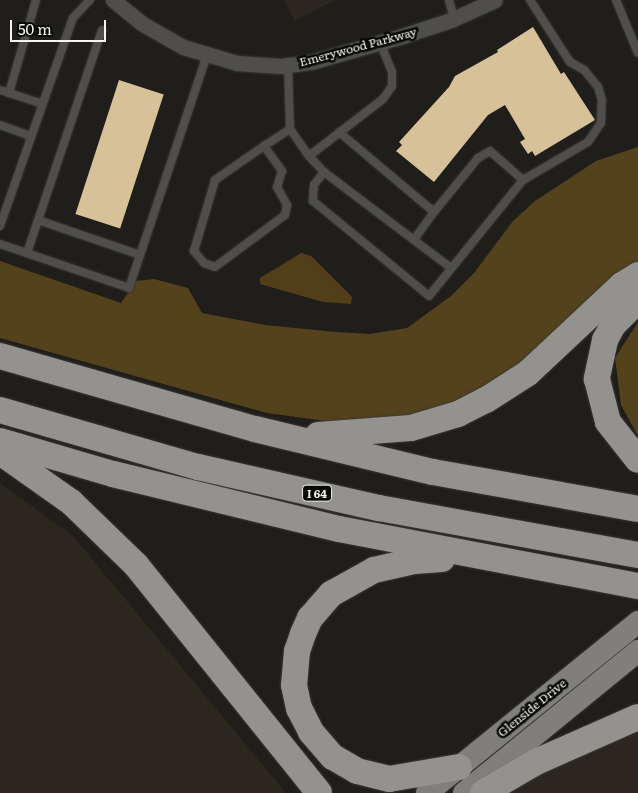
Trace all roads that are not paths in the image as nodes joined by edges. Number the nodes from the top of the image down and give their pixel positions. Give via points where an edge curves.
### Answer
1 (36, 0) edge
2 (90, 0) edge
3 (113, 0) edge
4 (449, 0) edge
5 (495, 0) edge
6 (530, 0) edge
7 (616, 0) edge
8 (454, 19) junction
9 (102, 30) dead end
10 (380, 43) junction
11 (638, 53) edge
12 (206, 55) junction
13 (288, 65) junction
14 (0, 90) edge
15 (9, 93) junction
16 (42, 104) junction
17 (0, 126) edge
18 (290, 129) junction
19 (339, 132) junction
20 (31, 136) junction
21 (264, 146) junction
22 (309, 156) junction
23 (324, 172) junction
24 (522, 180) junction
25 (434, 212) junction
26 (38, 220) junction
27 (0, 226) edge
28 (414, 240) junction
29 (0, 244) edge
30 (27, 253) junction
31 (140, 255) junction
32 (451, 268) junction
33 (638, 275) edge
34 (638, 300) edge
35 (0, 356) edge
36 (0, 410) edge
37 (255, 429) junction
38 (0, 441) edge
39 (0, 452) edge
40 (638, 460) edge
41 (638, 509) edge
42 (638, 555) edge
43 (530, 568) junction
44 (638, 586) edge
45 (638, 622) edge
46 (638, 651) edge
47 (638, 717) edge
48 (459, 767) junction
49 (319, 793) edge
50 (426, 793) edge
51 (464, 793) edge
52 (483, 793) edge

1 - 15 lane
2 - 16 lane via 73,18
3 - 12 street, Emerywood Parkway via 141,23 183,47
4 - 8 lane
5 - 8 street, Emerywood Parkway
6 - 24 lane via 570,62 584,70 598,88 602,100 601,123 588,142
7 - 11 lane
8 - 10 street, Emerywood Parkway
9 - 26 lane
10 - 13 street, Emerywood Parkway
10 - 19 lane via 392,72 392,86 383,99
12 - 13 street, Emerywood Parkway via 237,64
12 - 31 lane
13 - 18 lane
14 - 15 lane
15 - 16 lane
16 - 20 lane
17 - 20 lane
18 - 21 lane
18 - 22 lane
19 - 22 lane
19 - 25 lane
20 - 27 lane
21 - 21 lane via 215,180 194,251 204,263 215,266 285,215 288,205 277,187 282,171
22 - 23 lane
23 - 28 lane
23 - 32 lane via 314,185 313,201 429,296
24 - 25 lane via 490,151 478,158
24 - 32 lane
25 - 28 lane
26 - 30 lane
26 - 31 lane
28 - 32 lane
29 - 30 lane
30 - 31 lane via 129,288
33 - 37 highway via 622,285 528,373 458,414 411,428 369,433 321,435
34 - 40 highway via 613,325 605,340 597,379 608,422
35 - 37 highway
36 - 42 highway, I 64 via 198,467 448,522
37 - 41 highway via 474,481
38 - 43 highway via 228,504
39 - 49 highway via 71,502 136,565
43 - 44 highway
43 - 48 highway via 433,559 374,570 344,585 320,604 300,642 294,669 299,708 311,732 333,757 357,772 389,779
45 - 48 main road, Glenside Drive
46 - 51 main road, Glenside Drive
47 - 52 highway via 536,762
48 - 50 main road, Glenside Drive

